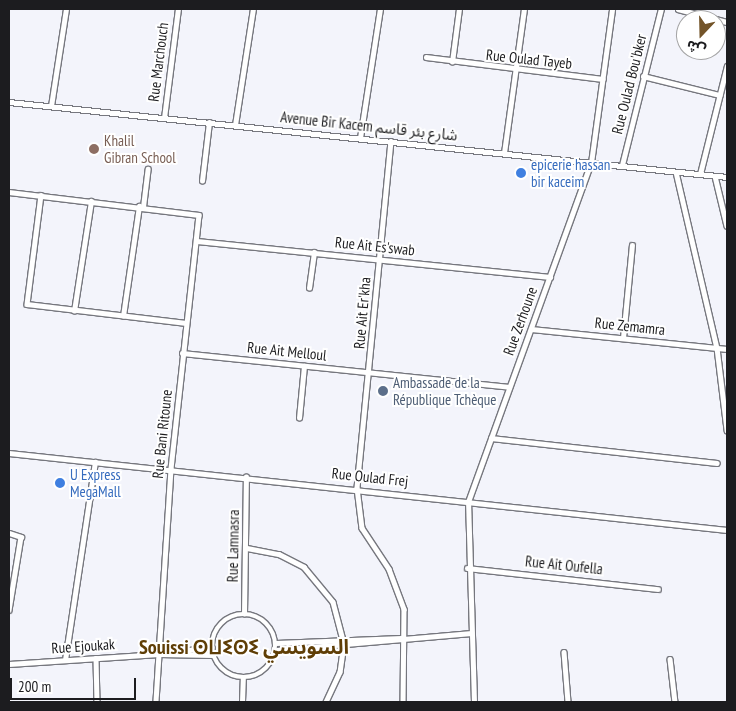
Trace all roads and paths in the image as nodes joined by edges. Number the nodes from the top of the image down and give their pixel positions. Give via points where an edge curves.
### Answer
1 (66, 9) edge
2 (178, 9) edge
3 (253, 9) edge
4 (380, 9) edge
5 (459, 9) edge
6 (524, 9) edge
7 (612, 9) edge
8 (660, 9) edge
9 (678, 9) edge
10 (727, 22) edge
11 (426, 57) dead end
12 (452, 62) junction
13 (727, 66) edge
14 (515, 71) junction
15 (643, 76) junction
16 (603, 79) junction
17 (720, 95) junction
18 (9, 102) edge
19 (52, 106) junction
20 (164, 118) junction
21 (209, 122) junction
22 (235, 125) junction
23 (360, 138) junction
24 (391, 141) junction
25 (504, 153) junction
26 (590, 163) junction
27 (622, 165) junction
28 (148, 169) dead end
29 (676, 172) junction
30 (700, 174) junction
31 (715, 176) junction
32 (727, 177) edge
33 (202, 181) dead end
34 (9, 192) edge
35 (41, 195) junction
36 (91, 201) junction
37 (141, 207) junction
38 (727, 226) edge
39 (197, 241) junction
40 (632, 244) dead end
41 (314, 252) junction
42 (379, 260) junction
43 (550, 277) junction
44 (309, 288) dead end
45 (74, 311) junction
46 (123, 316) junction
47 (186, 323) junction
48 (531, 329) junction
49 (623, 338) junction
50 (717, 348) junction
51 (727, 349) edge
52 (182, 353) junction
53 (304, 366) junction
54 (368, 372) junction
55 (509, 387) junction
56 (300, 418) dead end
57 (727, 430) edge
58 (491, 438) junction
59 (9, 453) edge
60 (95, 462) junction
61 (717, 463) dead end
62 (171, 470) junction
63 (246, 478) junction
64 (357, 488) junction
65 (468, 502) junction
66 (727, 530) edge
67 (9, 533) edge
68 (247, 548) junction
69 (468, 568) junction
70 (658, 589) dead end
71 (9, 610) edge
72 (244, 614) junction
73 (471, 633) junction
74 (344, 638) junction
75 (404, 638) junction
76 (276, 643) junction
77 (344, 644) junction
78 (212, 647) junction
79 (277, 650) junction
80 (564, 652) dead end
81 (159, 653) junction
82 (213, 655) junction
83 (96, 658) junction
84 (670, 659) dead end
85 (65, 660) junction
86 (9, 664) edge
87 (243, 678) junction
88 (97, 702) edge
89 (156, 702) edge
90 (242, 702) edge
91 (326, 702) edge
92 (403, 702) edge
93 (474, 702) edge
94 (568, 702) edge
95 (675, 702) edge

1 - 19 street
2 - 20 street, Rue Marchouch
3 - 22 street
4 - 23 street
5 - 12 street
6 - 14 street
7 - 16 street, Rue Zerhoune
8 - 15 street, Rue Oulad Bou'bker
9 - 10 street
11 - 12 street, Rue Oulad Tayeb
12 - 14 street, Rue Oulad Tayeb
13 - 17 street
14 - 16 street, Rue Oulad Tayeb
14 - 25 street
15 - 17 street
15 - 27 street, Rue Oulad Bou'bker
16 - 26 street, Rue Zerhoune
17 - 30 street
18 - 19 street, Avenue Bir Kacem شارع بئر قاسم
19 - 20 street, Avenue Bir Kacem شارع بئر قاسم
20 - 21 street, Avenue Bir Kacem شارع بئر قاسم
21 - 22 street, Avenue Bir Kacem شارع بئر قاسم
21 - 33 street
22 - 23 street, Avenue Bir Kacem شارع بئر قاسم
23 - 24 street, Avenue Bir Kacem شارع بئر قاسم
24 - 25 street, Avenue Bir Kacem شارع بئر قاسم
24 - 42 street, Rue Ait Er'kha
25 - 26 street, Avenue Bir Kacem شارع بئر قاسم
26 - 27 street, Avenue Bir Kacem شارع بئر قاسم
26 - 43 street, Rue Zerhoune
27 - 29 street, Avenue Bir Kacem شارع بئر قاسم
28 - 37 street
29 - 30 street, Avenue Bir Kacem شارع بئر قاسم
29 - 50 street
30 - 31 street, Avenue Bir Kacem شارع بئر قاسم
31 - 32 street, Avenue Bir Kacem شارع بئر قاسم
31 - 38 street
34 - 35 street
35 - 36 street
35 - 45 street via 26,303
36 - 37 street
36 - 45 street
37 - 39 street, Rue Bani Ritoune via 193,211 200,219
37 - 46 street
39 - 41 street, Rue Ait Es'swab
39 - 47 street, Rue Bani Ritoune
40 - 49 street
41 - 42 street, Rue Ait Es'swab
41 - 44 street
42 - 43 street, Rue Ait Es'swab
42 - 54 street, Rue Ait Er'kha
43 - 48 street, Rue Zerhoune
45 - 46 street
46 - 47 street
47 - 52 street, Rue Bani Ritoune
48 - 49 street, Rue Zemamra
48 - 55 street, Rue Zerhoune
49 - 50 street, Rue Zemamra
50 - 51 street, Rue Zemamra
50 - 57 street
52 - 53 street, Rue Ait Melloul
52 - 62 street, Rue Bani Ritoune
53 - 54 street, Rue Ait Melloul
53 - 56 street
54 - 55 street, Rue Ait Melloul
54 - 64 street, Rue Ait Er'kha
55 - 58 street, Rue Zerhoune
58 - 61 street
58 - 65 street, Rue Zerhoune
59 - 60 street, Rue Oulad Frej
60 - 62 street, Rue Oulad Frej
60 - 85 street
62 - 63 street, Rue Oulad Frej
62 - 81 street, Rue Bani Ritoune
63 - 64 street, Rue Oulad Frej
63 - 68 street, Rue Lamnasra
64 - 65 street, Rue Oulad Frej
64 - 75 street, Rue Ait Er'kha via 362,528 396,584
65 - 66 street, Rue Oulad Frej
65 - 69 street, Rue Zerhoune
67 - 71 street via 20,540
68 - 72 street, Rue Lamnasra
68 - 74 street via 279,554 314,576 333,602
69 - 70 street, Rue Ait Oufella
69 - 73 street, Rue Zerhoune
72 - 76 street via 268,624
72 - 78 street via 223,623
73 - 75 street
73 - 93 street, Rue Zerhoune
74 - 75 street
74 - 76 street
74 - 77 street
75 - 77 street
75 - 92 street, Rue Ait Er'kha
76 - 79 street
77 - 79 street
77 - 91 street via 340,672
78 - 81 street, Rue Ejoukak
78 - 82 street
79 - 87 street via 262,673
80 - 94 street
81 - 82 street, Rue Ejoukak
81 - 83 street, Rue Ejoukak
81 - 89 street, Rue Bani Ritoune
82 - 87 street via 222,669
83 - 85 street, Rue Ejoukak
83 - 88 street
84 - 95 street
85 - 86 street, Rue Ejoukak
87 - 90 street

